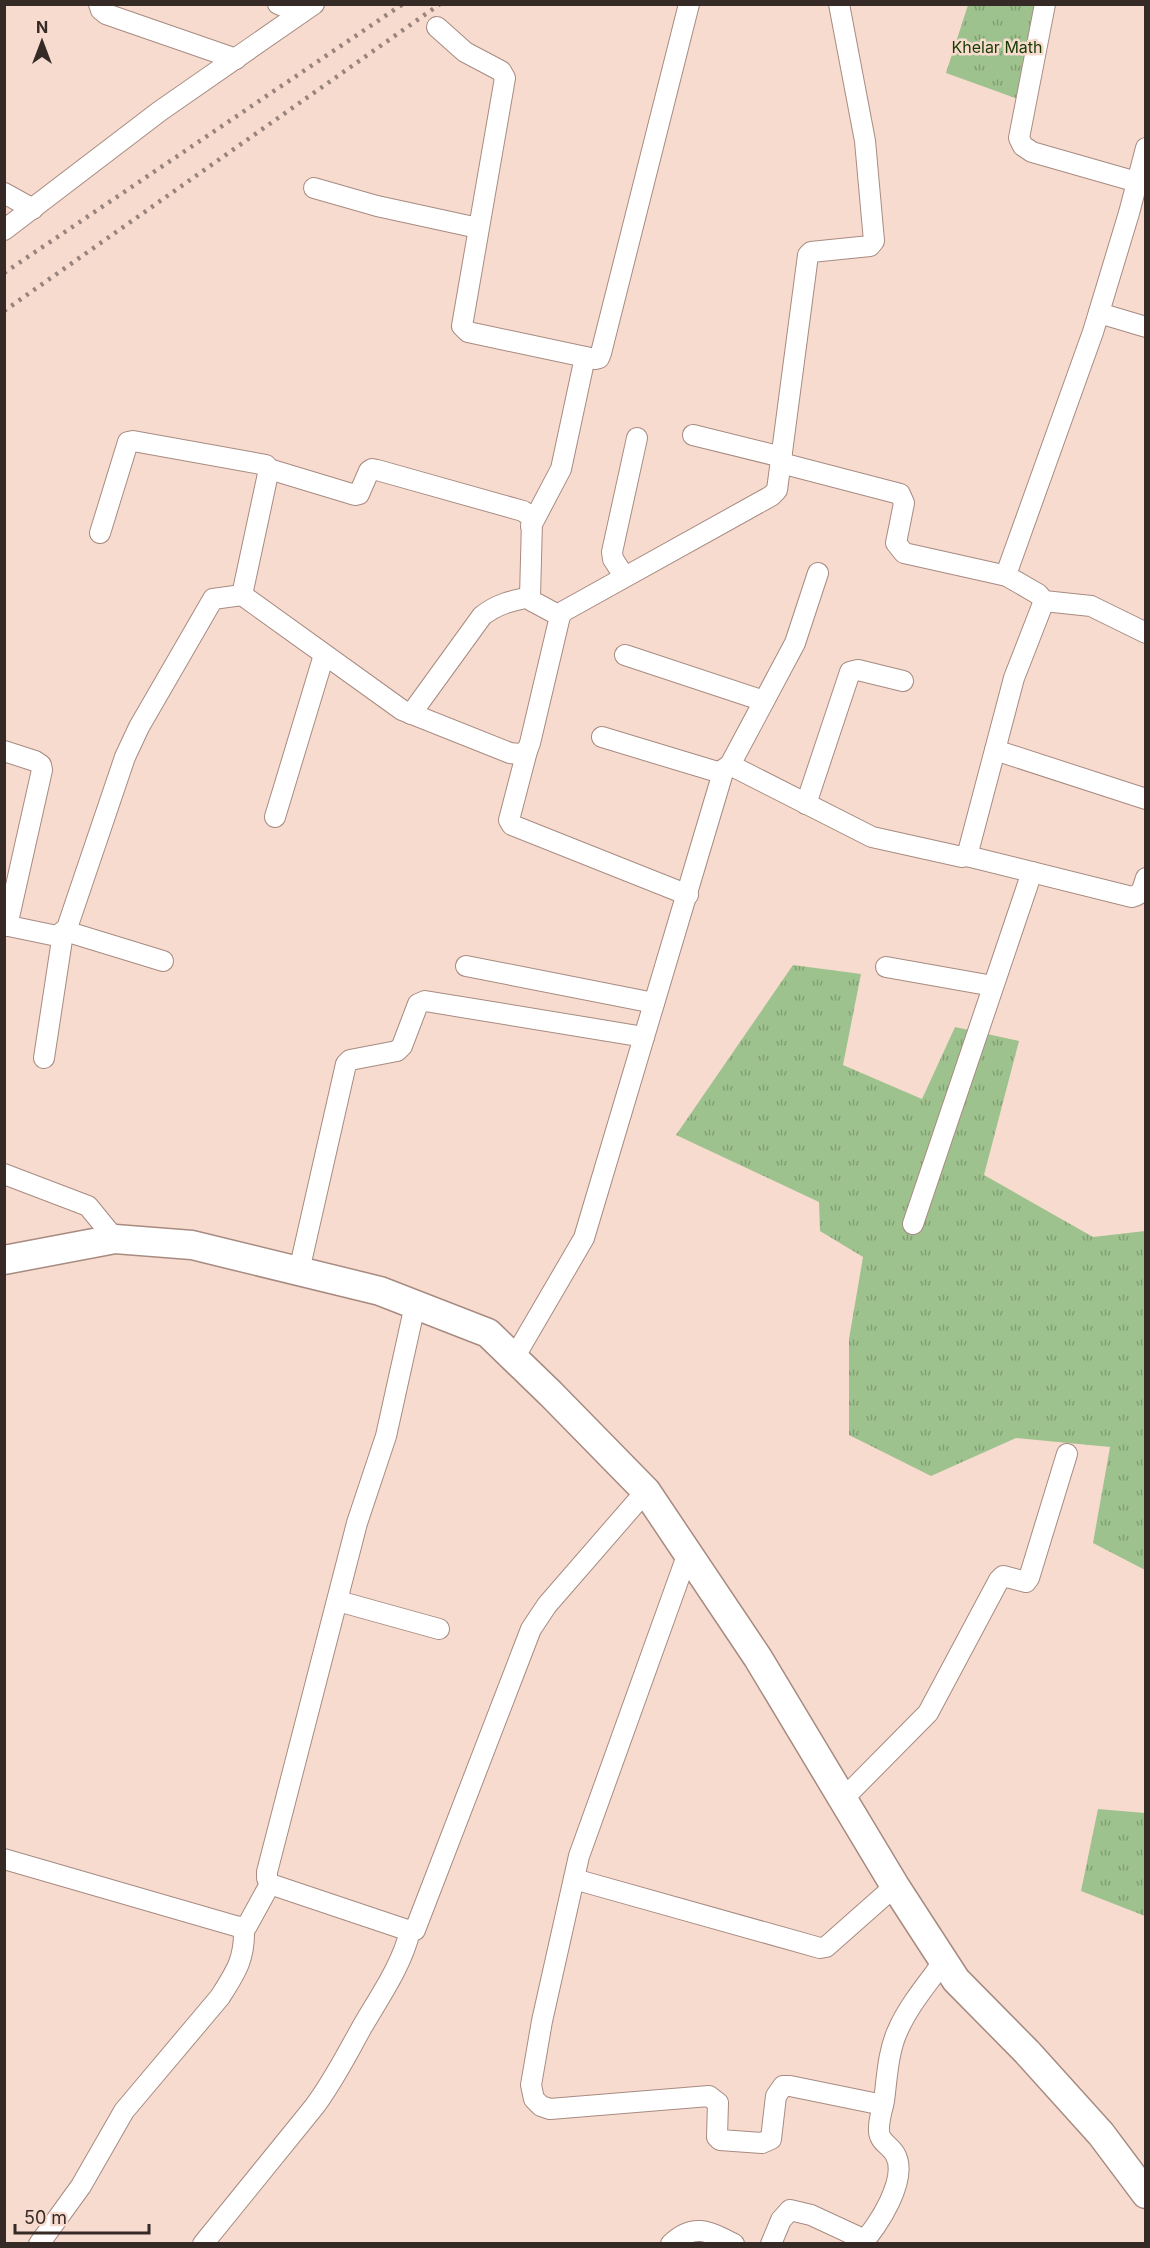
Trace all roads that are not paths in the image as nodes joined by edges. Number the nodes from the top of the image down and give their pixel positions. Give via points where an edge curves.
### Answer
1 (99, 4) edge
2 (278, 4) edge
3 (689, 4) edge
4 (839, 4) edge
5 (1045, 4) edge
6 (307, 9) edge
7 (437, 27) dead end
8 (236, 59) junction
9 (1146, 148) edge
10 (1137, 182) junction
11 (314, 188) dead end
12 (4, 193) edge
13 (33, 209) junction
14 (1137, 215) edge
15 (478, 228) junction
16 (4, 230) edge
17 (1096, 322) junction
18 (1146, 327) edge
19 (585, 357) junction
20 (693, 435) dead end
21 (638, 438) dead end
22 (782, 460) junction
23 (268, 469) junction
24 (531, 526) junction
25 (100, 533) dead end
26 (818, 573) dead end
27 (624, 576) junction
28 (1007, 576) junction
29 (242, 595) junction
30 (530, 597) junction
31 (1044, 601) junction
32 (560, 616) junction
33 (1146, 633) edge
34 (324, 655) junction
35 (625, 655) dead end
36 (903, 681) dead end
37 (764, 701) junction
38 (411, 714) junction
39 (602, 737) dead end
40 (995, 750) junction
41 (527, 751) junction
42 (4, 752) edge
43 (725, 769) junction
44 (1146, 799) edge
45 (806, 804) junction
46 (275, 817) dead end
47 (967, 856) junction
48 (1032, 872) junction
49 (1146, 878) edge
50 (688, 895) junction
51 (6, 926) edge
52 (64, 932) junction
53 (163, 961) dead end
54 (466, 966) dead end
55 (886, 967) dead end
56 (993, 986) junction
57 (654, 1003) junction
58 (644, 1037) junction
59 (44, 1058) dead end
60 (4, 1174) edge
61 (913, 1224) dead end
62 (115, 1239) junction
63 (4, 1260) edge
64 (299, 1271) junction
65 (415, 1305) junction
66 (513, 1358) junction
67 (1068, 1454) dead end
68 (646, 1491) junction
69 (688, 1553) junction
70 (338, 1601) junction
71 (439, 1629) dead end
72 (842, 1800) junction
73 (4, 1859) edge
74 (574, 1879) junction
75 (270, 1884) junction
76 (895, 1886) junction
77 (244, 1928) junction
78 (410, 1931) junction
79 (944, 1961) junction
80 (883, 2105) junction
81 (1146, 2194) edge
82 (863, 2242) edge
83 (39, 2244) edge
84 (203, 2244) edge
85 (671, 2244) edge
86 (734, 2244) edge
87 (771, 2244) edge

1 - 8 street via 106,15
2 - 6 street
3 - 19 street via 601,353 594,360
4 - 22 street via 865,141 874,242 870,246 808,255
5 - 10 street via 1019,138 1023,146 1032,152
6 - 8 street
7 - 15 street via 465,52 501,71 505,78
8 - 13 street via 160,111
9 - 10 street
10 - 14 street
11 - 15 street
12 - 13 street
13 - 16 street
14 - 17 street
15 - 19 street via 462,321 464,330
17 - 18 street
17 - 28 street
19 - 24 street via 561,469
20 - 22 street
21 - 27 street via 612,552
22 - 27 street via 777,490 771,496
22 - 28 street via 900,494 904,503 896,543 904,553
23 - 24 street via 355,495 369,471 377,470 523,512 530,516
23 - 25 street via 262,464 128,442
23 - 29 street
24 - 30 street
26 - 37 street via 795,643
27 - 32 street
28 - 31 street
29 - 34 street
29 - 52 street via 213,599 139,728 124,757
30 - 32 street
30 - 38 street via 506,602 482,616
31 - 33 street via 1091,606
31 - 40 street via 1014,678
32 - 41 street
34 - 38 street
34 - 46 street
35 - 37 street
36 - 45 street via 858,670 850,672
37 - 43 street
38 - 41 street via 510,753
39 - 43 street
40 - 44 street
40 - 47 street
41 - 50 street via 509,820 512,825
42 - 51 street via 35,760 42,770
43 - 45 street
43 - 50 street
45 - 47 street via 872,837
47 - 48 street
48 - 49 street via 1132,897 1142,892
48 - 56 street
50 - 57 street
51 - 52 street via 57,936
52 - 53 street
52 - 59 street
54 - 57 street
55 - 56 street
56 - 61 street
57 - 58 street
58 - 64 street via 425,1001 418,1004 402,1047 350,1060 346,1065
58 - 66 street via 584,1238
60 - 62 street via 88,1206
62 - 63 street
62 - 64 street via 192,1245
64 - 65 street via 381,1291
65 - 66 street via 488,1333
65 - 70 street via 386,1436 357,1523
66 - 68 street
67 - 72 street via 1029,1578 1026,1582 1003,1576 999,1580 928,1713
68 - 69 street
68 - 78 street via 531,1629 418,1925
69 - 72 street via 758,1658
69 - 74 street
70 - 71 street
70 - 75 street via 267,1872
72 - 76 street
73 - 77 street
74 - 76 street via 820,1948 826,1947
74 - 80 street via 531,2085 534,2099 541,2106 550,2109 709,2096 718,2103 720,2140 762,2143 771,2139 776,2096 783,2086
75 - 77 street
75 - 78 street
76 - 79 street
77 - 83 street via 243,1955 230,1982 124,2111 81,2186
78 - 84 street via 389,1981 327,2088
79 - 80 street via 897,2032
79 - 81 street via 956,1980 1101,2134
80 - 82 street via 879,2134 896,2156 898,2169 887,2208
82 - 87 street via 811,2214 790,2210
85 - 86 street via 693,2230

